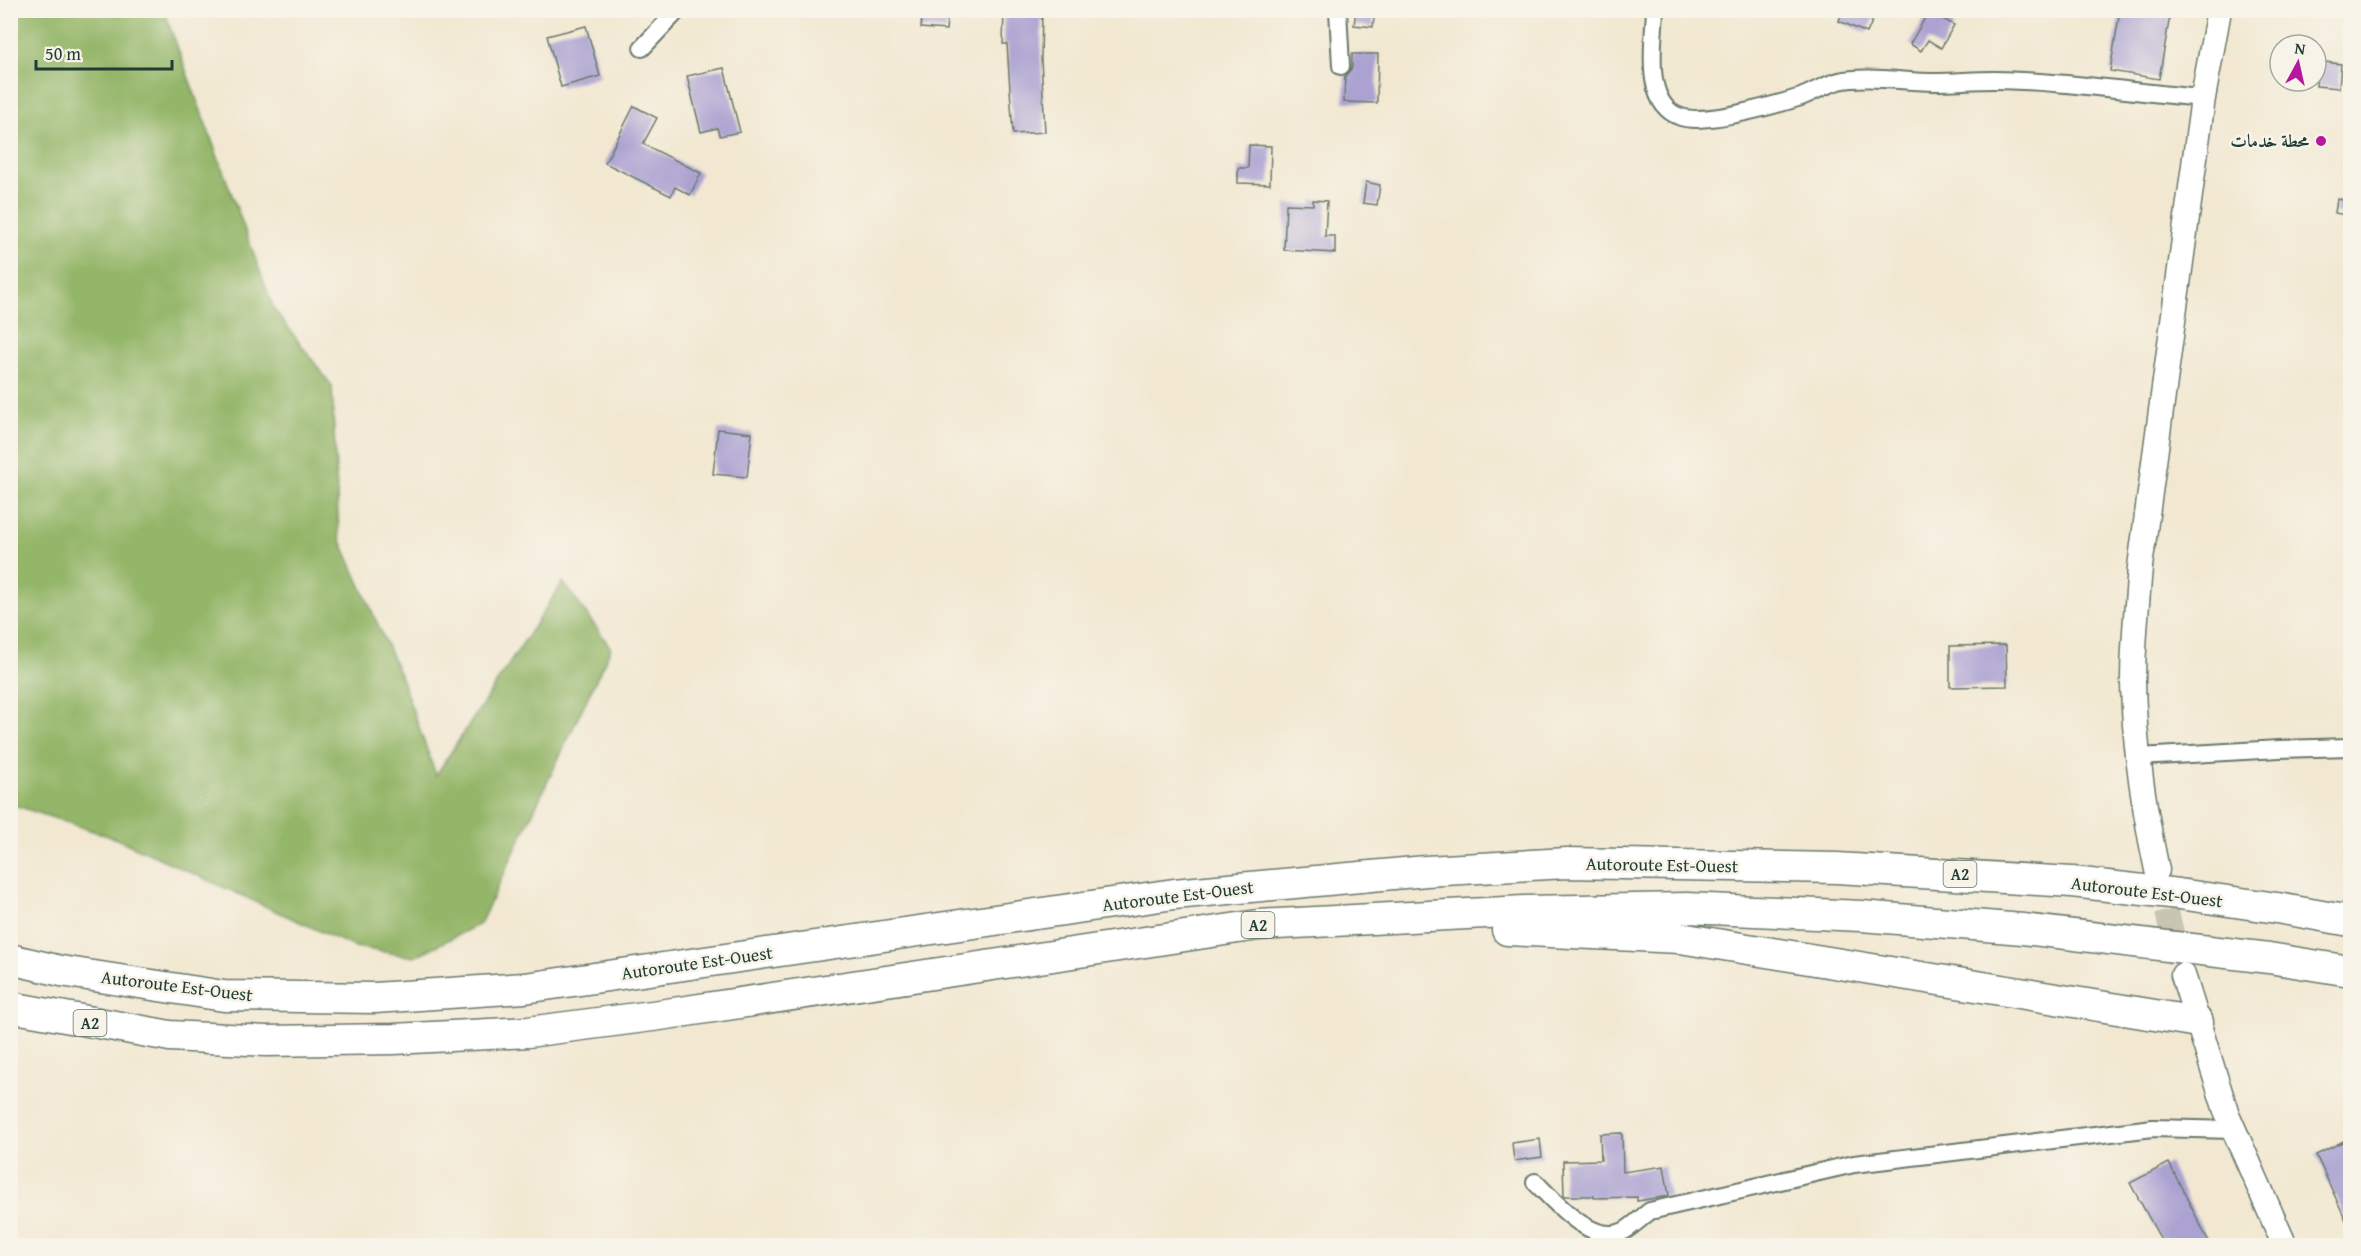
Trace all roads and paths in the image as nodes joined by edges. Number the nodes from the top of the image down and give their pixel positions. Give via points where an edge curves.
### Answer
1 (678, 10) edge
2 (1338, 10) edge
3 (1655, 10) edge
4 (2219, 10) edge
5 (642, 48) dead end
6 (1341, 66) dead end
7 (2203, 98) junction
8 (2350, 747) edge
9 (2139, 757) junction
10 (2157, 870) tunnel mouth
11 (1348, 921) junction
12 (2350, 921) edge
13 (10, 958) edge
14 (2350, 971) edge
15 (2183, 975) tunnel mouth
16 (10, 1007) edge
17 (2198, 1022) junction
18 (2234, 1130) junction
19 (1535, 1182) dead end
20 (2285, 1245) edge

1 - 5 street
2 - 6 street
3 - 7 street via 1652,77 1666,108 1680,117 1704,119 1729,114 1853,80 1995,80
4 - 7 main road
7 - 9 main road via 2140,567 2133,683
8 - 9 street
9 - 10 main road
11 - 14 highway, A2 via 1524,911 1687,908 1850,915 2147,943
11 - 16 highway, A2 via 1258,925 528,1032 266,1041 170,1036
11 - 17 highway via 1680,938
12 - 13 highway, Autoroute Est-Ouest / A2 via 2072,882 1837,868 1567,863 1426,871 1174,894 525,988 374,998 224,996
15 - 17 main road
17 - 18 main road
18 - 19 street via 2153,1128 1854,1164 1650,1211 1622,1232 1603,1233 1571,1219
18 - 20 main road

